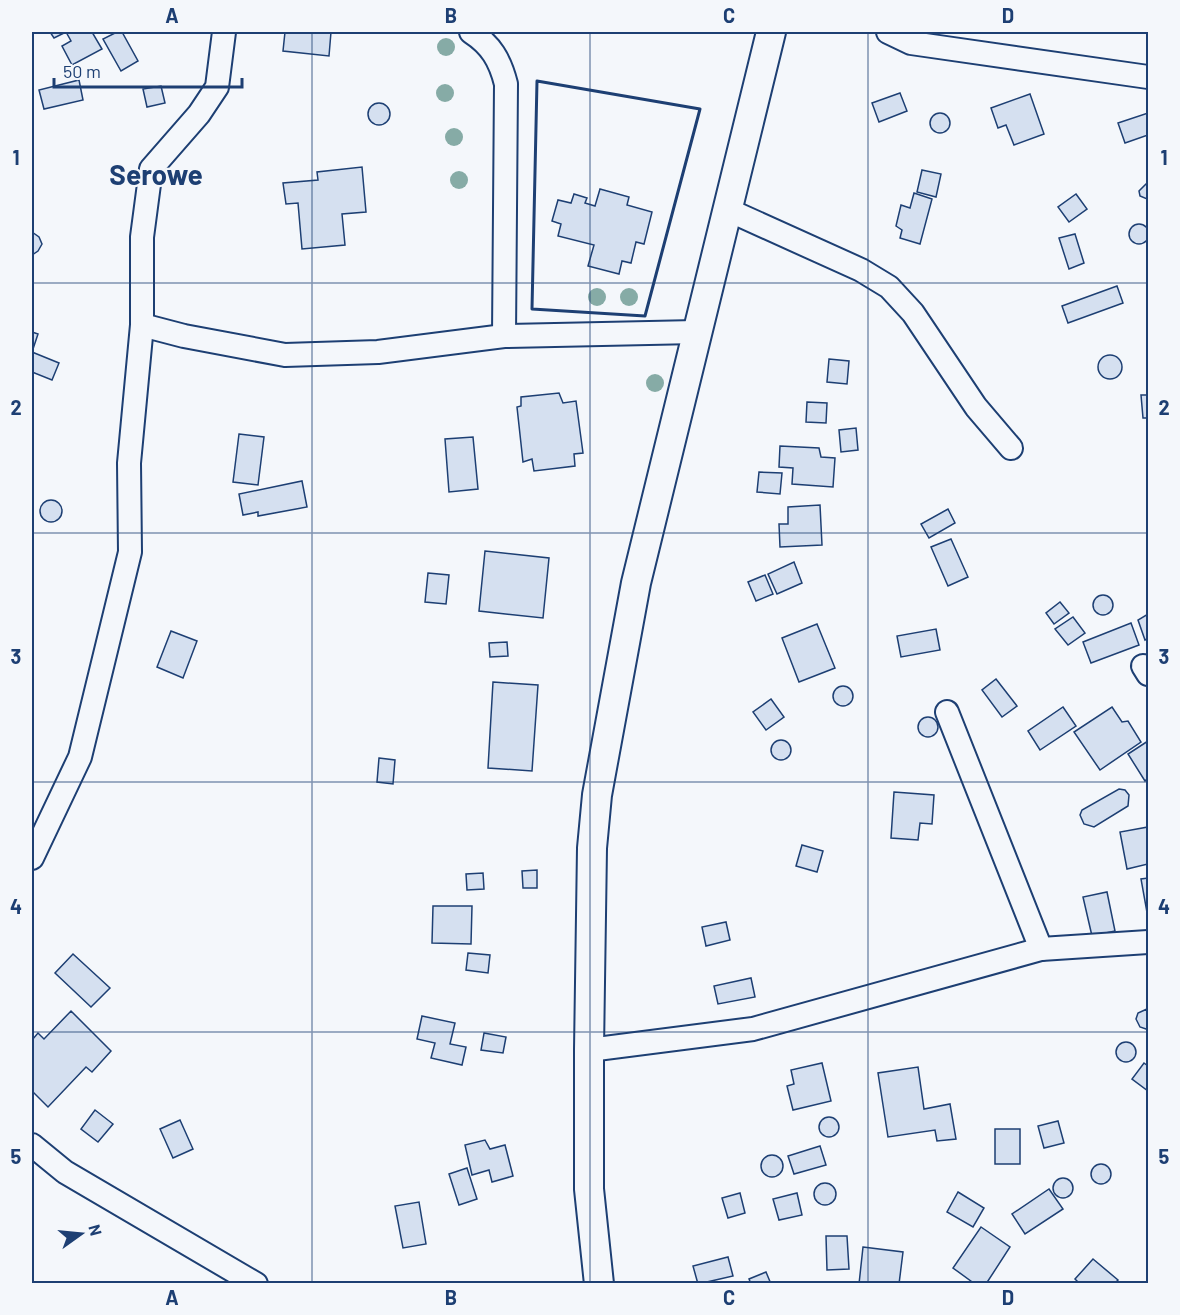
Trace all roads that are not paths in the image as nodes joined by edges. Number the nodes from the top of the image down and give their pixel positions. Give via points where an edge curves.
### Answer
1 (224, 32) edge
2 (471, 32) edge
3 (771, 32) edge
4 (888, 32) edge
5 (1149, 77) edge
6 (726, 209) junction
7 (142, 325) junction
8 (696, 332) junction
9 (504, 336) junction
10 (1011, 448) dead end
11 (948, 712) dead end
12 (32, 858) edge
13 (1149, 942) edge
14 (1041, 949) junction
15 (589, 1050) junction
16 (32, 1145) edge
17 (256, 1284) edge
18 (599, 1284) edge

1 - 7 street via 217,87 151,169 142,237
2 - 9 street via 492,49 506,84
3 - 6 street
4 - 5 street via 910,43
6 - 8 street
6 - 10 street via 861,270 888,287 913,313 976,407
7 - 9 street via 285,355 378,352
7 - 12 street via 129,463 130,552 80,758
8 - 9 street
8 - 15 street via 636,583 597,795 592,848
11 - 14 street
13 - 14 street
14 - 15 street via 753,1029
15 - 18 street via 589,1189
16 - 17 street via 65,1172

